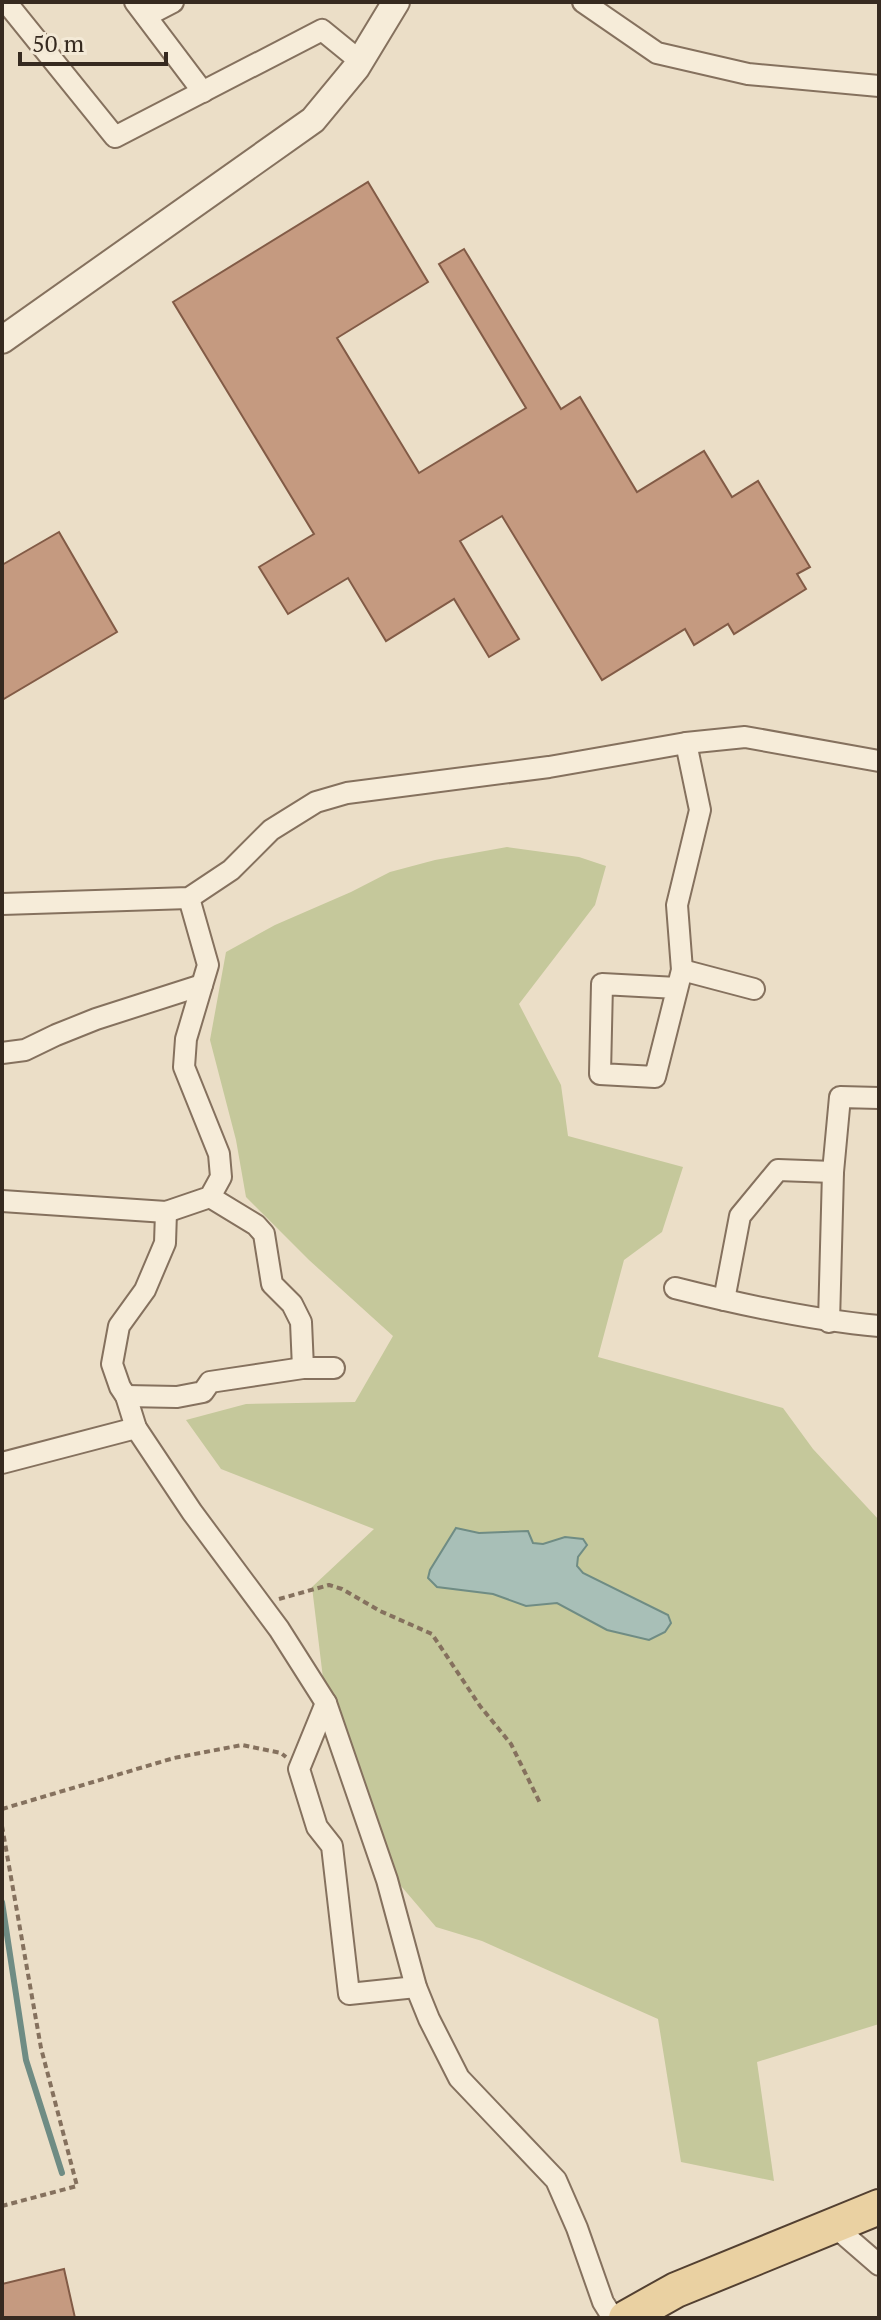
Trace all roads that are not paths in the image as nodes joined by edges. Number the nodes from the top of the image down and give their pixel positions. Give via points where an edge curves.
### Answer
1 (6, 2) edge
2 (173, 2) edge
3 (396, 2) edge
4 (583, 2) edge
5 (140, 9) edge
6 (360, 61) junction
7 (879, 86) edge
8 (203, 92) junction
9 (2, 340) edge
10 (686, 743) junction
11 (879, 761) edge
12 (189, 898) junction
13 (2, 904) edge
14 (679, 979) junction
15 (202, 985) junction
16 (754, 989) dead end
17 (2, 1053) edge
18 (879, 1098) edge
19 (833, 1172) junction
20 (210, 1197) junction
21 (2, 1201) edge
22 (166, 1212) junction
23 (675, 1288) dead end
24 (724, 1300) junction
25 (829, 1322) junction
26 (879, 1326) edge
27 (303, 1368) junction
28 (334, 1368) dead end
29 (126, 1396) junction
30 (136, 1428) junction
31 (2, 1463) edge
32 (326, 1703) junction
33 (416, 1987) junction
34 (879, 2207) edge
35 (834, 2226) junction
36 (879, 2265) edge
37 (613, 2318) edge
38 (626, 2318) edge

1 - 8 street via 115,137
2 - 5 street
3 - 6 street
4 - 7 street via 657,53 748,74
5 - 8 street
6 - 8 street via 322,30
6 - 9 street via 313,120
10 - 11 street via 745,737
10 - 12 street via 347,793 316,802 271,830 231,870
10 - 14 street via 700,810 677,905
12 - 13 street
12 - 15 street via 208,965
14 - 14 street via 655,1077 600,1074 602,984
14 - 16 street
15 - 17 street via 96,1019 25,1050
15 - 20 street via 186,1039 184,1067 219,1154 221,1177
18 - 19 street via 840,1097
19 - 24 street via 778,1170 740,1216
19 - 25 street
20 - 22 street
20 - 27 street via 264,1234 272,1284 301,1322
21 - 22 street
22 - 29 street via 165,1243 145,1290 119,1326 112,1364
23 - 24 street
24 - 25 street
25 - 26 street
27 - 28 street
27 - 29 street via 210,1382 203,1392 177,1397
29 - 30 street
30 - 31 street
30 - 32 street
32 - 33 street via 387,1880
32 - 33 street via 299,1769 317,1827 332,1846 349,1994
33 - 37 street via 459,2078 556,2180
34 - 35 main road
35 - 36 street
35 - 38 main road via 676,2290

